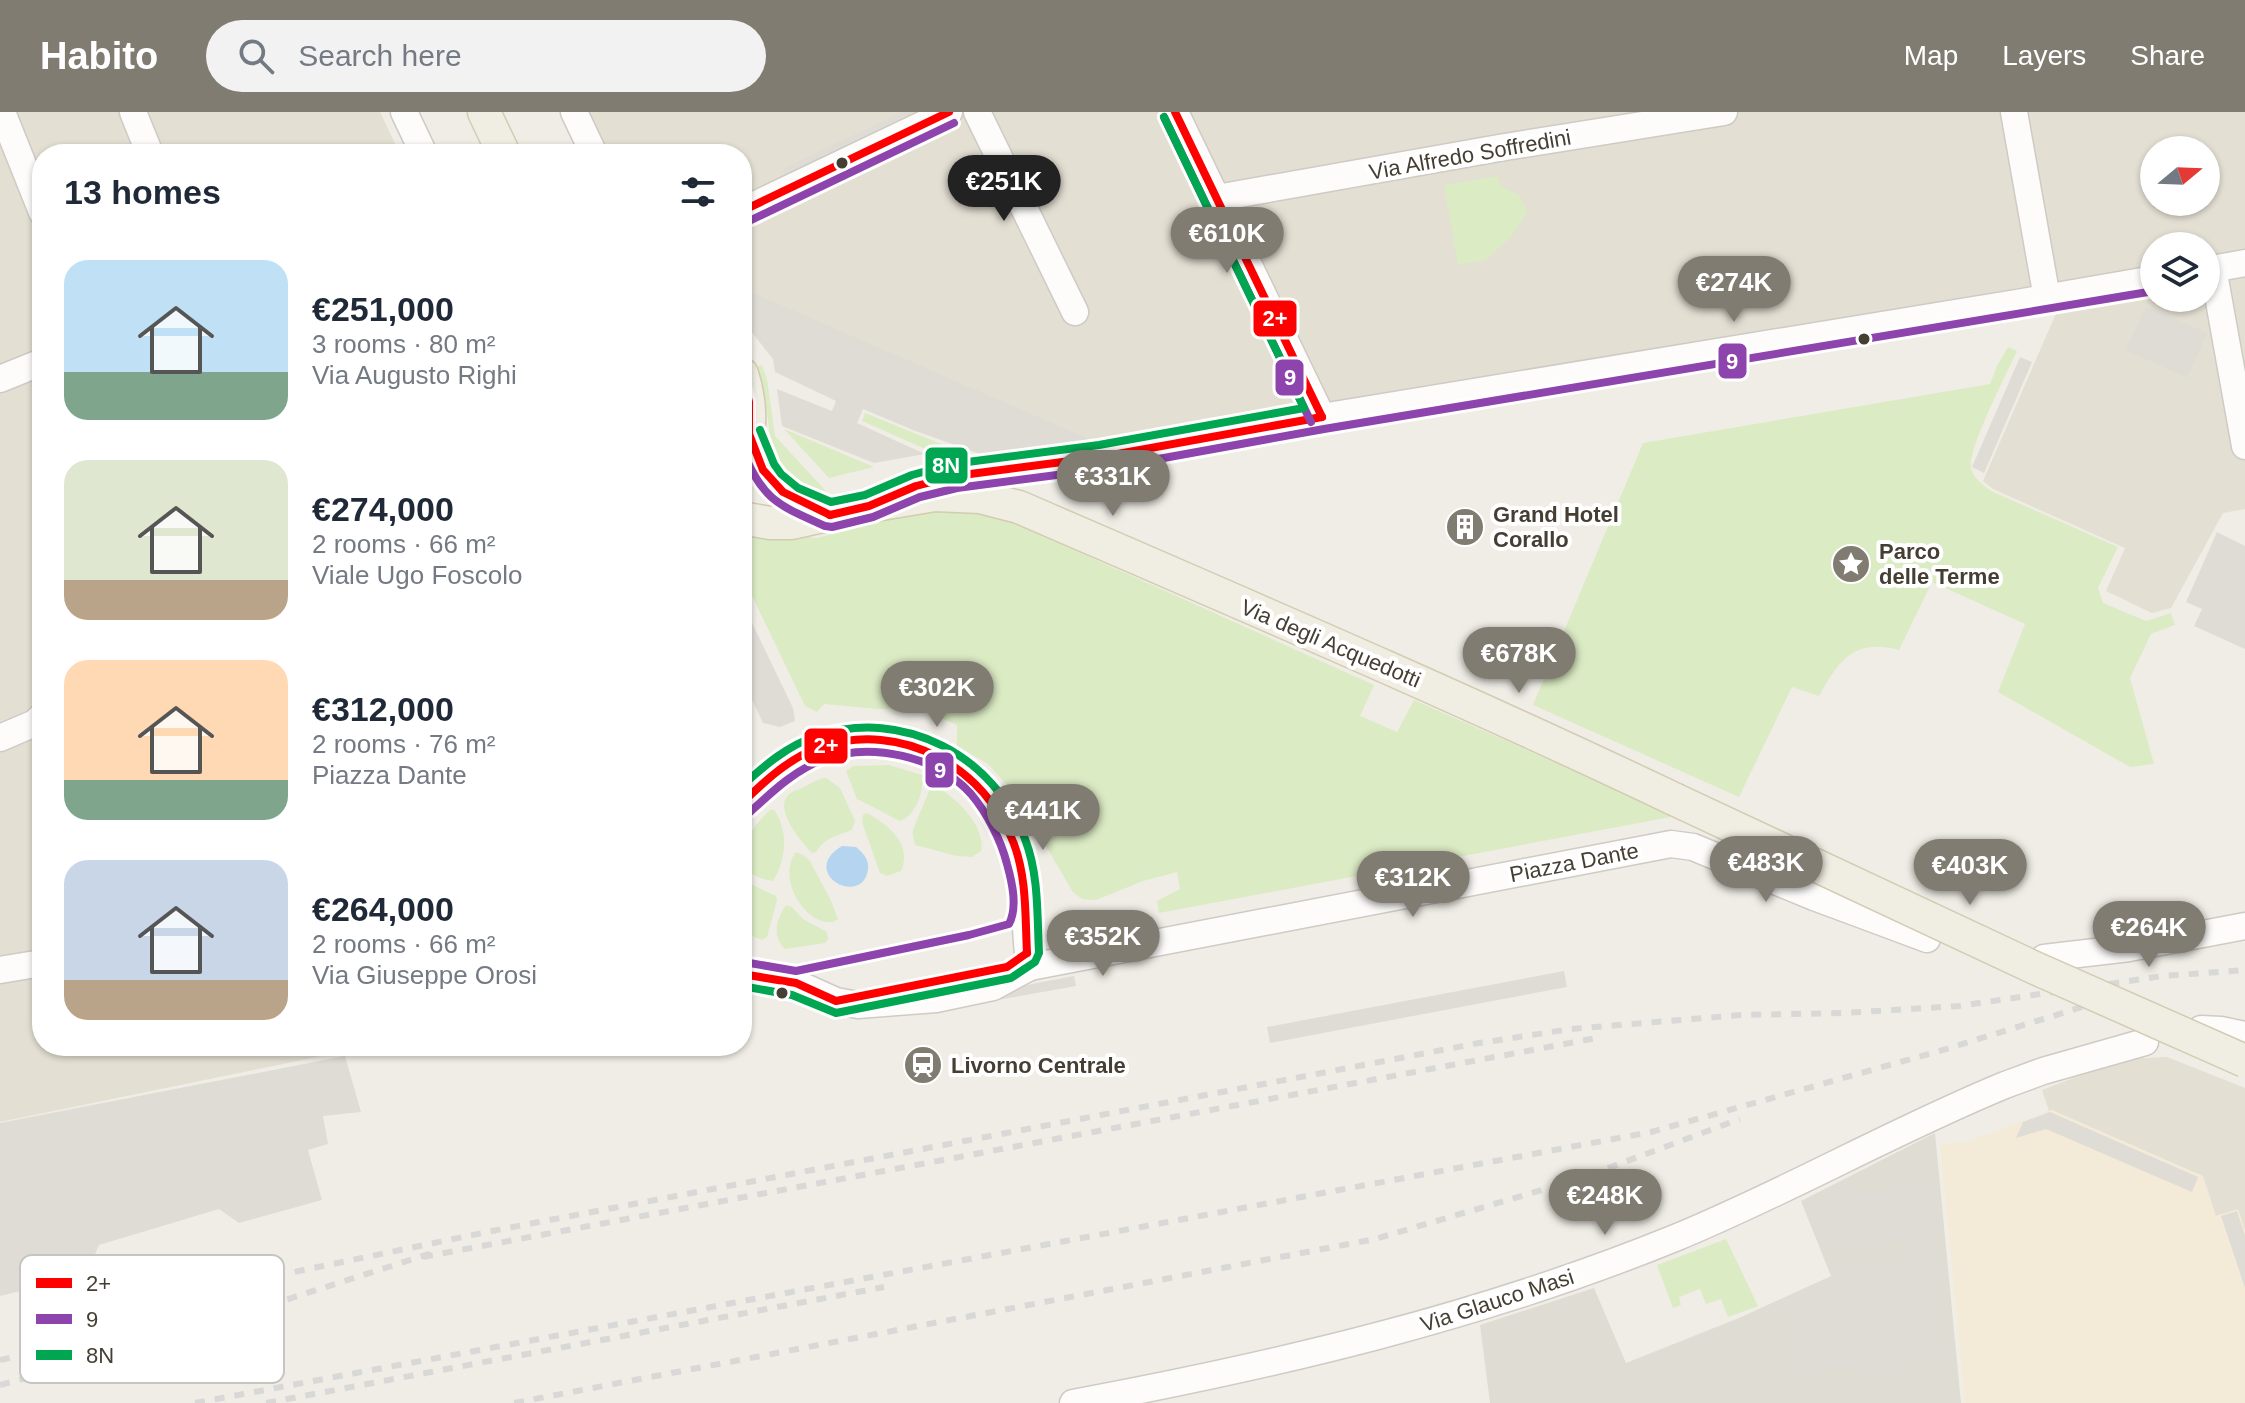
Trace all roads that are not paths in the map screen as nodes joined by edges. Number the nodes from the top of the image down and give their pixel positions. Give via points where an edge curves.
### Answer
1 (2, 112) edge
2 (133, 112) edge
3 (404, 112) edge
4 (484, 112) edge
5 (574, 112) edge
6 (949, 112) edge
7 (977, 112) edge
8 (1175, 112) edge
9 (1724, 112) edge
10 (2014, 112) edge
11 (1658, 117) edge
12 (146, 144) edge
13 (419, 144) edge
14 (499, 144) edge
15 (589, 144) edge
16 (32, 187) edge
17 (1217, 198) junction
18 (752, 206) edge
19 (2245, 263) edge
20 (2220, 267) edge
21 (2140, 281) edge
22 (2047, 298) junction
23 (1075, 312) dead end
24 (2219, 312) edge
25 (32, 366) edge
26 (0, 379) edge
27 (1322, 417) junction
28 (2245, 446) edge
29 (752, 454) edge
30 (869, 506) junction
31 (830, 515) junction
32 (752, 520) edge
33 (32, 724) edge
34 (0, 738) edge
35 (752, 794) edge
36 (2245, 926) edge
37 (1927, 939) dead end
38 (2044, 958) dead end
39 (1041, 964) junction
40 (32, 965) edge
41 (0, 970) edge
42 (752, 972) edge
43 (2201, 1029) dead end
44 (2245, 1035) edge
45 (2135, 1045) dead end
46 (2245, 1061) edge
47 (1073, 1403) edge

1 - 16 street
2 - 12 street
3 - 13 street
4 - 14 main road
5 - 15 street
6 - 18 street
7 - 23 street
8 - 17 street
9 - 11 street, Via Alfredo Soffredini
10 - 22 street
11 - 17 street, Via Alfredo Soffredini
17 - 27 street
19 - 20 street
21 - 22 street
22 - 27 street
24 - 28 street
25 - 26 street
27 - 30 street via 1101,457 955,476
29 - 31 main road via 792,498
30 - 31 main road, Via degli Acquedotti
30 - 46 main road, Via degli Acquedotti, bridge via 935,495 980,497 1019,507 1538,734
31 - 32 main road, Via degli Acquedotti via 781,524
33 - 34 street
35 - 39 street via 810,752 849,740 900,743 937,755 978,784 1003,820 1024,882 1026,937
36 - 38 street
37 - 39 street, Piazza Dante via 1693,847 1671,844
39 - 42 street, Piazza Dante via 993,987 936,999 858,1005
40 - 41 street
43 - 44 street
45 - 47 street, Via Glauco Masi via 1991,1091 1688,1232 1536,1290 1405,1330

